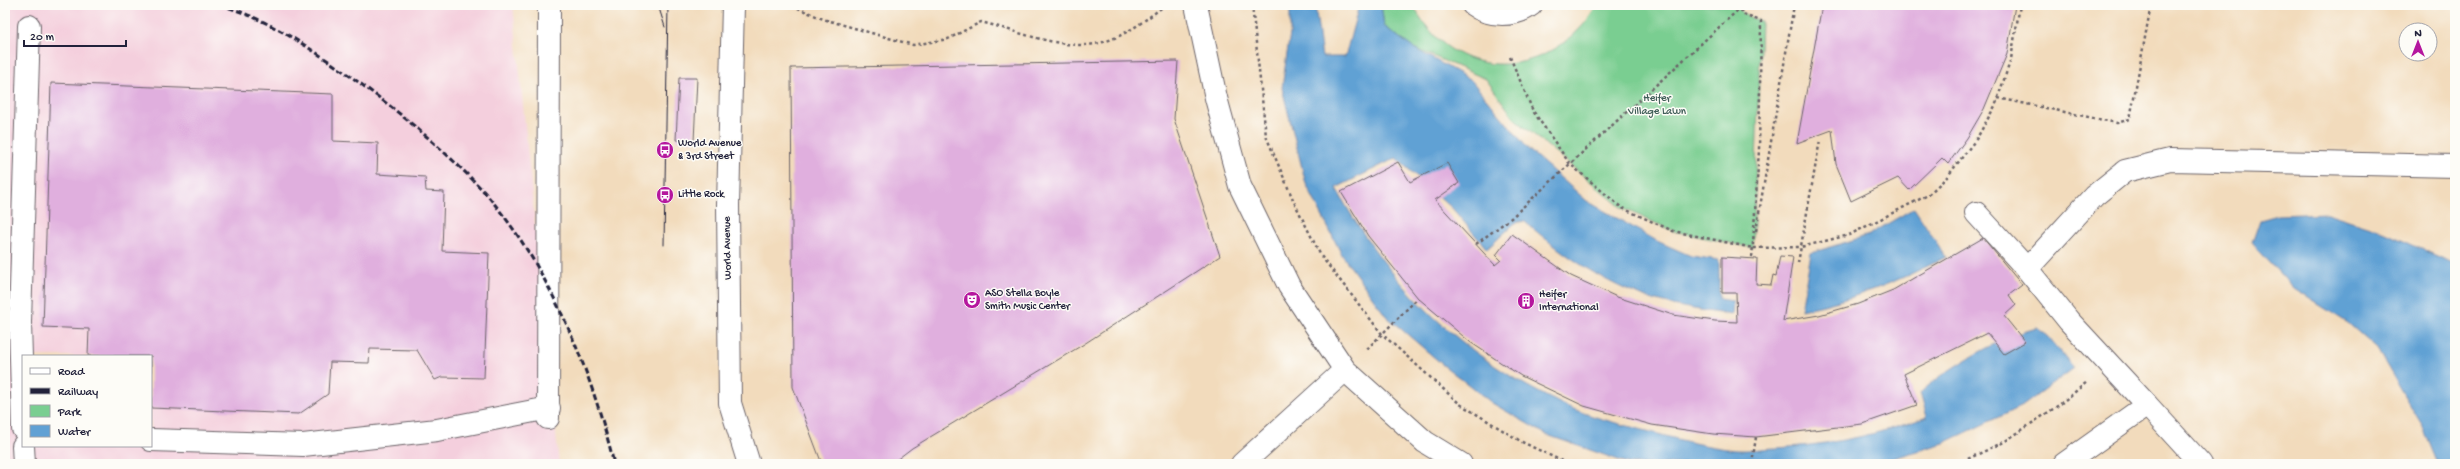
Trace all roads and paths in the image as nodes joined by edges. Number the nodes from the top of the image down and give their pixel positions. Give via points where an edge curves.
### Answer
1 (549, 5) edge
2 (733, 5) edge
3 (780, 5) edge
4 (1165, 5) edge
5 (1196, 5) edge
6 (1252, 5) edge
7 (1473, 5) edge
8 (1531, 5) edge
9 (1736, 5) edge
10 (1794, 5) edge
11 (2020, 5) edge
12 (2151, 5) edge
13 (1739, 8) junction
14 (29, 26) dead end
15 (1510, 57) dead end
16 (1998, 98) junction
17 (1820, 140) dead end
18 (1570, 164) junction
19 (2455, 166) edge
20 (1976, 213) dead end
21 (1476, 244) dead end
22 (1801, 247) junction
23 (1753, 248) junction
24 (1752, 259) dead end
25 (1798, 262) dead end
26 (2027, 269) junction
27 (1418, 298) dead end
28 (13, 321) edge
29 (1390, 327) dead end
30 (2109, 364) junction
31 (1345, 370) junction
32 (2147, 405) junction
33 (22, 418) edge
34 (1756, 437) dead end
35 (152, 440) edge
36 (23, 447) edge
37 (24, 464) edge
38 (749, 464) edge
39 (1242, 464) edge
40 (1461, 464) edge
41 (1568, 464) edge
42 (1752, 464) edge
43 (1957, 464) edge
44 (2064, 464) edge
45 (2201, 464) edge

1 - 35 street via 548,413 437,430 303,444
2 - 38 street, World Avenue via 728,205 730,403
3 - 4 path via 793,6 823,19 913,45 948,39 981,22 1049,40 1084,45 1117,38
5 - 31 street via 1216,98 1240,186 1289,286
6 - 41 path via 1266,136 1321,256 1382,334 1460,404 1522,442
7 - 8 street via 1493,14 1510,14
9 - 13 path
10 - 23 path
11 - 16 path via 2011,59
12 - 16 path via 2130,118 2117,122
13 - 18 path
13 - 23 path via 1746,16 1761,21 1759,150
14 - 28 street
15 - 18 path via 1533,111
16 - 22 path via 1977,138 1947,177 1928,194 1849,235
17 - 22 path
18 - 21 path via 1511,218
18 - 23 path via 1622,208 1673,231
19 - 26 street via 2170,160 2124,171 2094,196
20 - 26 street
22 - 23 path
22 - 25 path
23 - 24 path
26 - 30 street via 2069,321
27 - 29 path
28 - 33 street
30 - 32 street
30 - 43 path via 2058,405 2004,442
31 - 39 street
31 - 40 street via 1425,442
32 - 44 street
32 - 45 street
34 - 42 path
36 - 37 street

